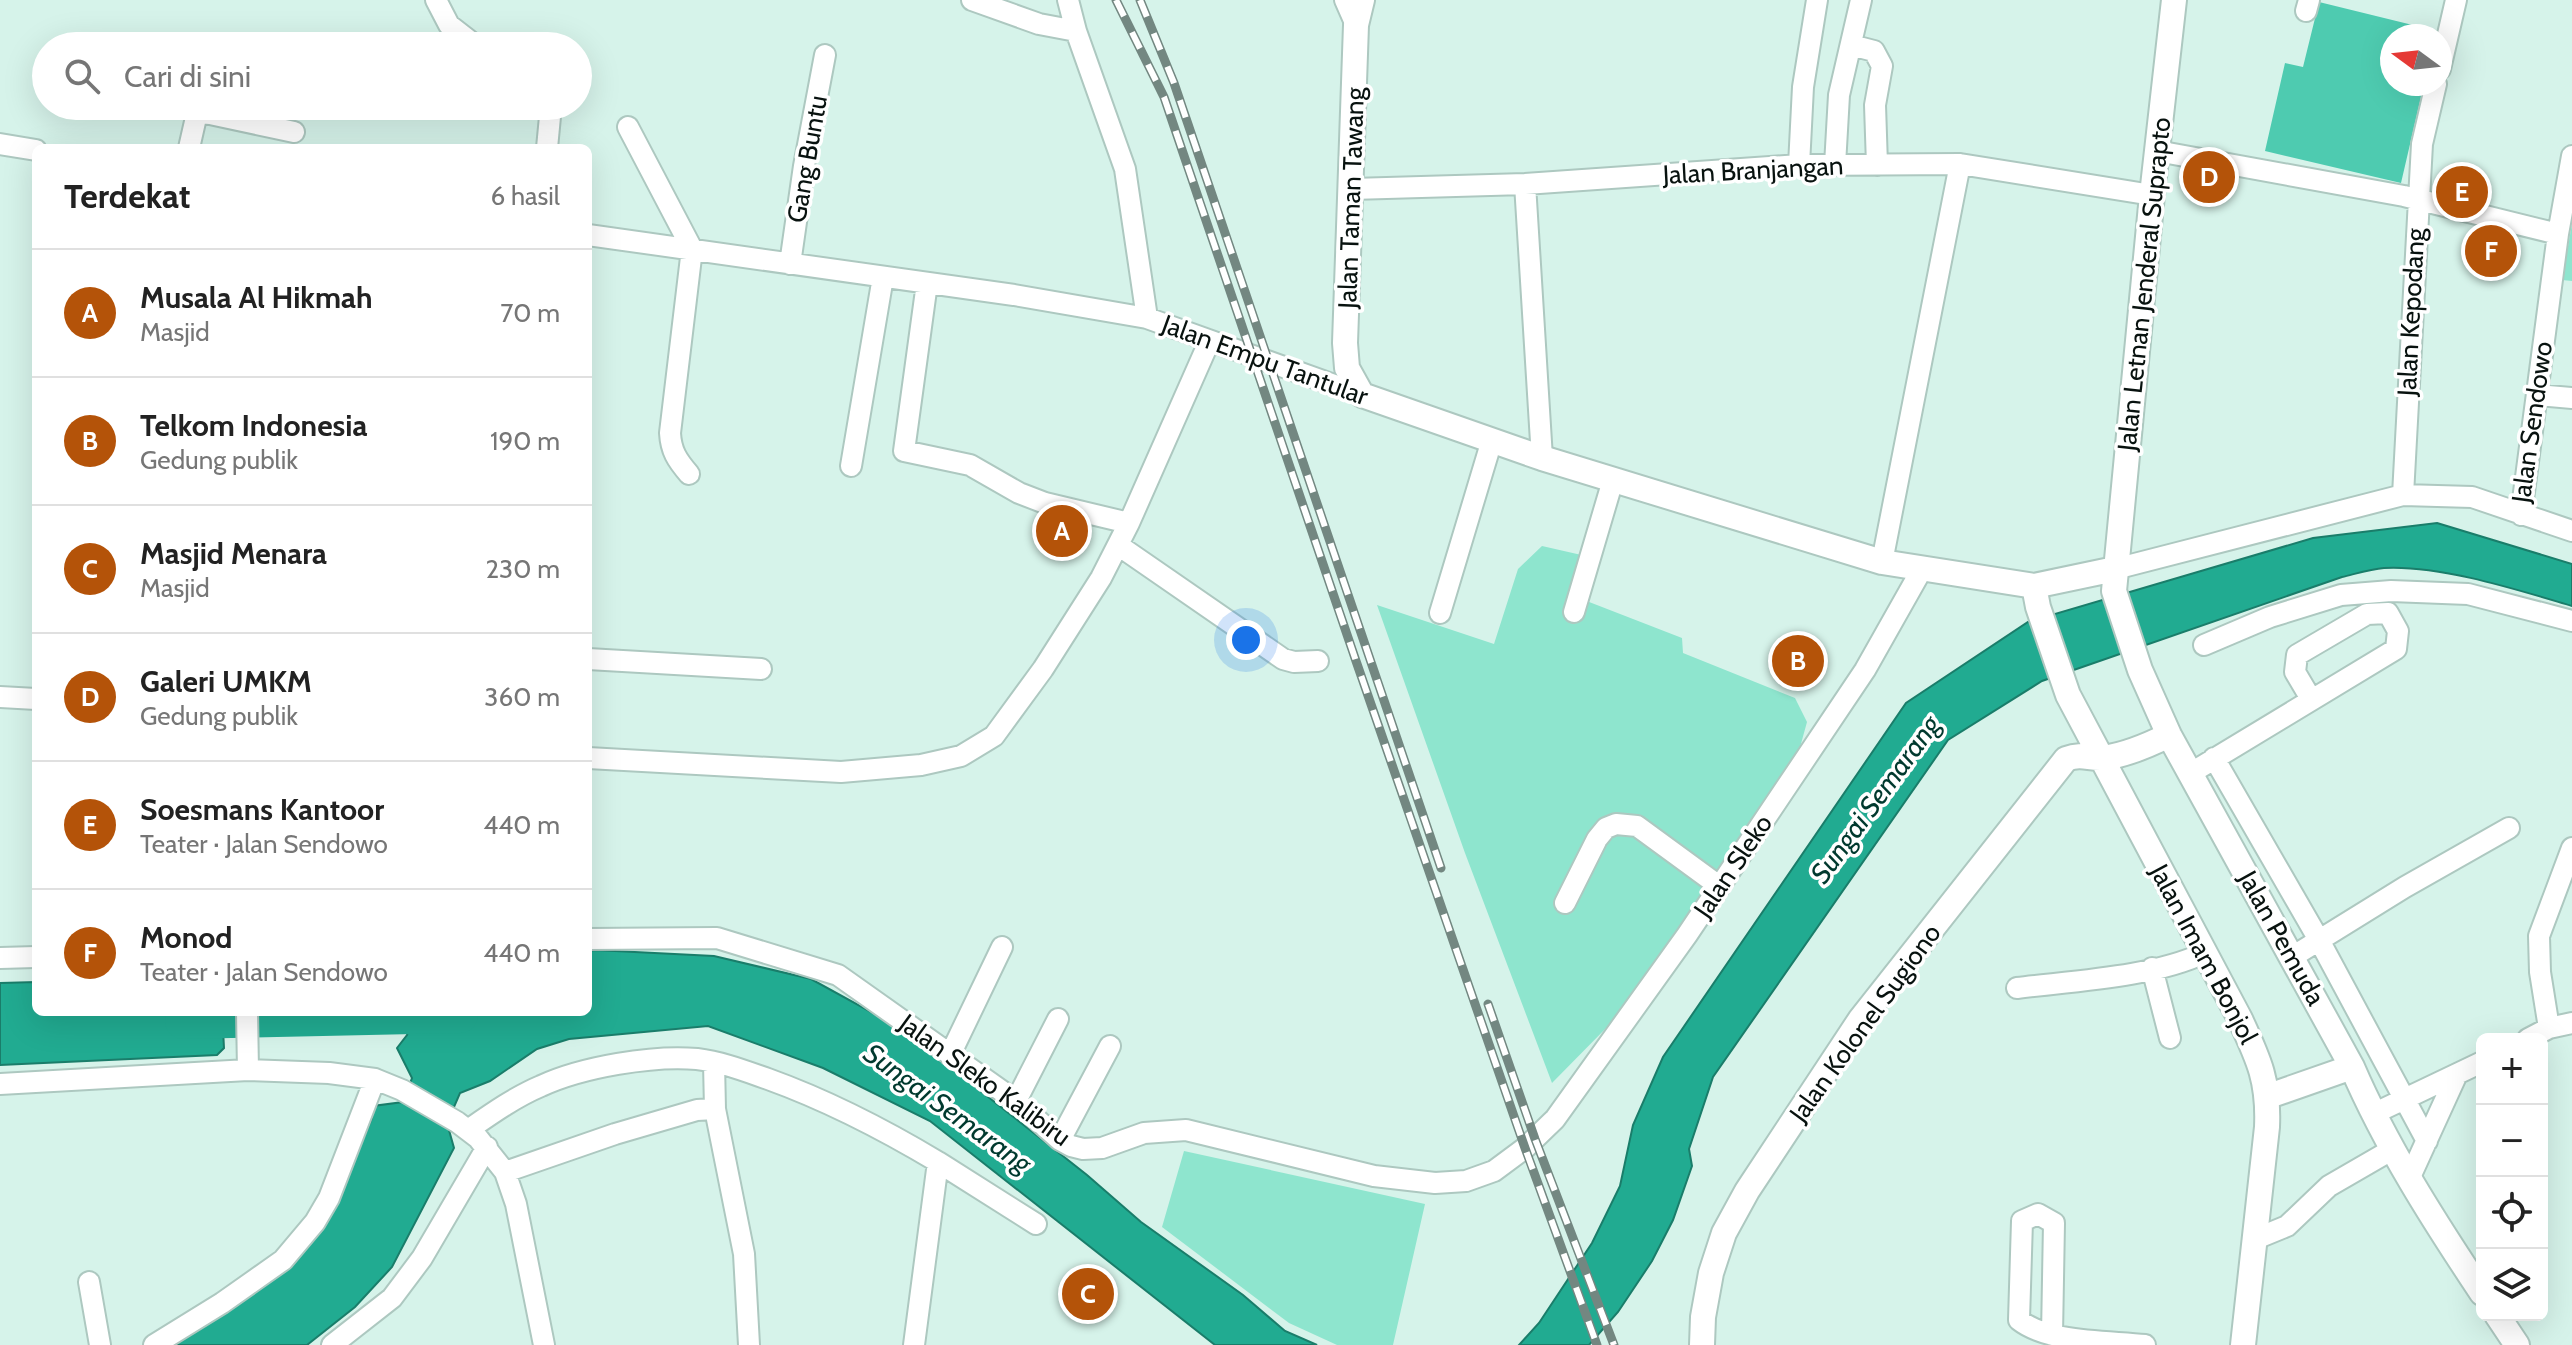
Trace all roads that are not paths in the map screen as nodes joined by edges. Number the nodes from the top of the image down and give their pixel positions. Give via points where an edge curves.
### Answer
1 (436, 0) edge
2 (972, 0) edge
3 (1068, 0) edge
4 (1345, 0) edge
5 (1362, 0) edge
6 (1817, 0) edge
7 (1861, 0) edge
8 (2174, 0) edge
9 (2456, 0) edge
10 (2450, 24) edge
11 (1356, 25) junction
12 (1076, 31) junction
13 (458, 32) edge
14 (1851, 45) junction
15 (825, 55) dead end
16 (2433, 96) edge
17 (196, 120) edge
18 (241, 120) edge
19 (550, 120) edge
20 (628, 127) dead end
21 (294, 132) dead end
22 (0, 144) edge
23 (190, 144) edge
24 (547, 144) edge
25 (32, 149) edge
26 (2157, 151) junction
27 (2572, 156) edge
28 (1960, 164) junction
29 (1799, 165) junction
30 (1835, 165) junction
31 (1877, 165) junction
32 (1525, 184) junction
33 (1352, 189) junction
34 (2152, 195) junction
35 (2418, 199) junction
36 (2558, 234) junction
37 (592, 236) edge
38 (692, 249) junction
39 (790, 264) junction
40 (883, 277) junction
41 (927, 283) junction
42 (1147, 318) junction
43 (1209, 342) junction
44 (1362, 395) junction
45 (2537, 395) junction
46 (2572, 398) edge
47 (1492, 440) junction
48 (1542, 458) junction
49 (851, 466) dead end
50 (689, 474) dead end
51 (1613, 480) junction
52 (2403, 495) junction
53 (2521, 515) junction
54 (1129, 523) junction
55 (2572, 531) edge
56 (1118, 545) junction
57 (1882, 562) junction
58 (1922, 569) junction
59 (2115, 580) junction
60 (2036, 596) junction
61 (1574, 612) dead end
62 (1440, 613) dead end
63 (2572, 621) edge
64 (2204, 645) dead end
65 (592, 659) edge
66 (1318, 661) dead end
67 (761, 669) dead end
68 (0, 697) edge
69 (32, 699) edge
70 (2311, 699) junction
71 (2169, 735) junction
72 (592, 758) edge
73 (2101, 758) junction
74 (2214, 758) junction
75 (2191, 773) junction
76 (2509, 828) dead end
77 (2572, 848) edge
78 (1719, 886) junction
79 (1565, 903) dead end
80 (592, 939) edge
81 (2319, 940) junction
82 (1002, 947) dead end
83 (2204, 953) junction
84 (32, 957) edge
85 (2292, 957) junction
86 (0, 958) edge
87 (2152, 968) junction
88 (2017, 988) dead end
89 (247, 1016) edge
90 (1058, 1019) dead end
91 (2572, 1023) edge
92 (2549, 1028) junction
93 (2539, 1033) edge
94 (2170, 1038) dead end
95 (1110, 1046) dead end
96 (950, 1055) junction
97 (714, 1063) junction
98 (2476, 1065) edge
99 (2352, 1067) junction
100 (248, 1070) junction
101 (2457, 1074) junction
102 (375, 1079) junction
103 (0, 1084) edge
104 (2269, 1096) junction
105 (2404, 1099) junction
106 (1016, 1101) junction
107 (715, 1109) junction
108 (2373, 1114) junction
109 (463, 1126) junction
110 (1060, 1140) junction
111 (2427, 1141) junction
112 (487, 1147) junction
113 (1525, 1148) joint
114 (2393, 1149) junction
115 (938, 1162) junction
116 (505, 1172) junction
117 (2410, 1177) junction
118 (1036, 1224) dead end
119 (2253, 1240) junction
120 (89, 1282) dead end
121 (2476, 1284) edge
122 (2501, 1321) edge
123 (2052, 1335) junction
124 (100, 1345) edge
125 (154, 1345) edge
126 (332, 1345) edge
127 (544, 1345) edge
128 (749, 1345) edge
129 (914, 1345) edge
130 (1702, 1345) edge
131 (2145, 1345) edge
132 (2243, 1345) edge
133 (2517, 1345) edge

1 - 13 street
2 - 12 street
3 - 12 street
4 - 11 street, Jalan Taman Tawang
5 - 11 main road
6 - 29 street via 1803,87
7 - 14 street
8 - 26 main road, Jalan Letnan Jenderal Suprapto
9 - 10 street
11 - 33 main road, Jalan Taman Tawang
12 - 42 street via 1125,169
14 - 30 street via 1839,95
14 - 31 street via 1874,51 1882,66 1875,105
15 - 39 street, Gang Buntu
16 - 35 street, Jalan Kepodang via 2422,144
17 - 23 street
18 - 21 street
19 - 24 street
20 - 38 street
22 - 25 street
26 - 34 main road, Jalan Letnan Jenderal Suprapto
26 - 35 street
27 - 36 street, Jalan Sendowo
28 - 31 street, Jalan Branjangan
28 - 34 street, Jalan Branjangan
28 - 57 street
29 - 30 street, Jalan Branjangan
29 - 32 street, Jalan Branjangan
30 - 31 street, Jalan Branjangan
32 - 33 street, Jalan Branjangan
32 - 48 street
33 - 44 main road, Jalan Taman Tawang via 1345,343 1347,368
34 - 59 main road, Jalan Letnan Jenderal Suprapto
35 - 36 street
35 - 52 street, Jalan Kepodang
36 - 45 street, Jalan Sendowo
37 - 38 street, Jalan Empu Tantular
38 - 39 street, Jalan Empu Tantular
38 - 50 street via 670,433 671,449
39 - 40 street, Jalan Empu Tantular
40 - 41 street, Jalan Empu Tantular
40 - 49 street
41 - 42 street, Jalan Empu Tantular
41 - 54 street via 904,451 970,465 1031,498
42 - 43 street, Jalan Empu Tantular
43 - 44 street, Jalan Empu Tantular
43 - 54 street
44 - 47 main road, Jalan Empu Tantular
45 - 46 street
45 - 53 street, Jalan Sendowo
47 - 48 main road, Jalan Empu Tantular
47 - 62 street
48 - 51 main road, Jalan Empu Tantular
51 - 57 main road, Jalan Empu Tantular
51 - 61 street
52 - 53 street, Jalan Sendowo via 2472,497
52 - 59 street, Jalan Sendowo
53 - 55 street
54 - 56 street
56 - 66 street via 1283,659
56 - 72 street via 1013,713 994,736 961,756 841,772
57 - 58 main road, Jalan Empu Tantular
58 - 60 main road, Jalan Empu Tantular
58 - 78 street, Jalan Sleko via 1865,670
59 - 60 main road
59 - 71 main road, Jalan Pemuda via 2140,670
60 - 73 main road, Jalan Imam Bonjol via 2068,695
63 - 64 street via 2468,594 2391,591 2341,595
65 - 67 street
68 - 69 street
70 - 70 street via 2295,672 2297,655 2367,614 2388,613 2398,631 2396,649
70 - 74 street
71 - 73 main road
71 - 75 main road, Jalan Pemuda
73 - 83 main road, Jalan Imam Bonjol
73 - 130 main road, Jalan Kolonel Sugiono via 2080,754 2066,759 1860,1020 1724,1233 1711,1273
74 - 75 street
74 - 81 street
75 - 85 main road, Jalan Pemuda
76 - 81 street
77 - 92 street via 2539,936
78 - 79 street via 1637,826 1616,824 1597,839
78 - 113 street, Jalan Sleko via 1555,1119
80 - 96 street, Jalan Sleko Kalibiru via 717,938 828,971
81 - 85 street
81 - 105 street
82 - 96 street
83 - 87 street
83 - 104 main road, Jalan Imam Bonjol via 2261,1064
84 - 86 street
85 - 99 main road, Jalan Pemuda
87 - 88 street
87 - 94 street
89 - 100 street
90 - 106 street
91 - 92 street
92 - 93 street
95 - 110 street
96 - 106 street, Jalan Sleko Kalibiru
97 - 107 street
97 - 109 street via 667,1058 573,1075
97 - 115 street via 820,1098
98 - 101 street
99 - 104 main road
99 - 108 main road, Jalan Pemuda
100 - 102 street
100 - 103 street
101 - 105 street
101 - 111 street
102 - 109 street
102 - 125 street via 315,1222 283,1260
104 - 119 main road, Jalan Imam Bonjol
105 - 108 street
105 - 111 street
106 - 110 street, Jalan Sleko Kalibiru
107 - 116 street via 615,1134
107 - 128 street via 744,1254
108 - 114 main road, Jalan Pemuda
109 - 112 street
110 - 113 street, Jalan Sleko Kalibiru via 1095,1149 1144,1133 1186,1130 1374,1176 1435,1183 1466,1181 1494,1171
111 - 117 street
112 - 116 street
112 - 126 street via 422,1258 392,1298
114 - 117 main road, Jalan Pemuda
114 - 119 street via 2329,1186 2287,1226
115 - 118 street
115 - 129 street
116 - 127 street
117 - 121 main road, Jalan Pemuda
119 - 132 main road, Jalan Imam Bonjol
120 - 124 street
122 - 133 main road
123 - 123 street via 2054,1223 2038,1214 2022,1221 2019,1320
123 - 131 street

